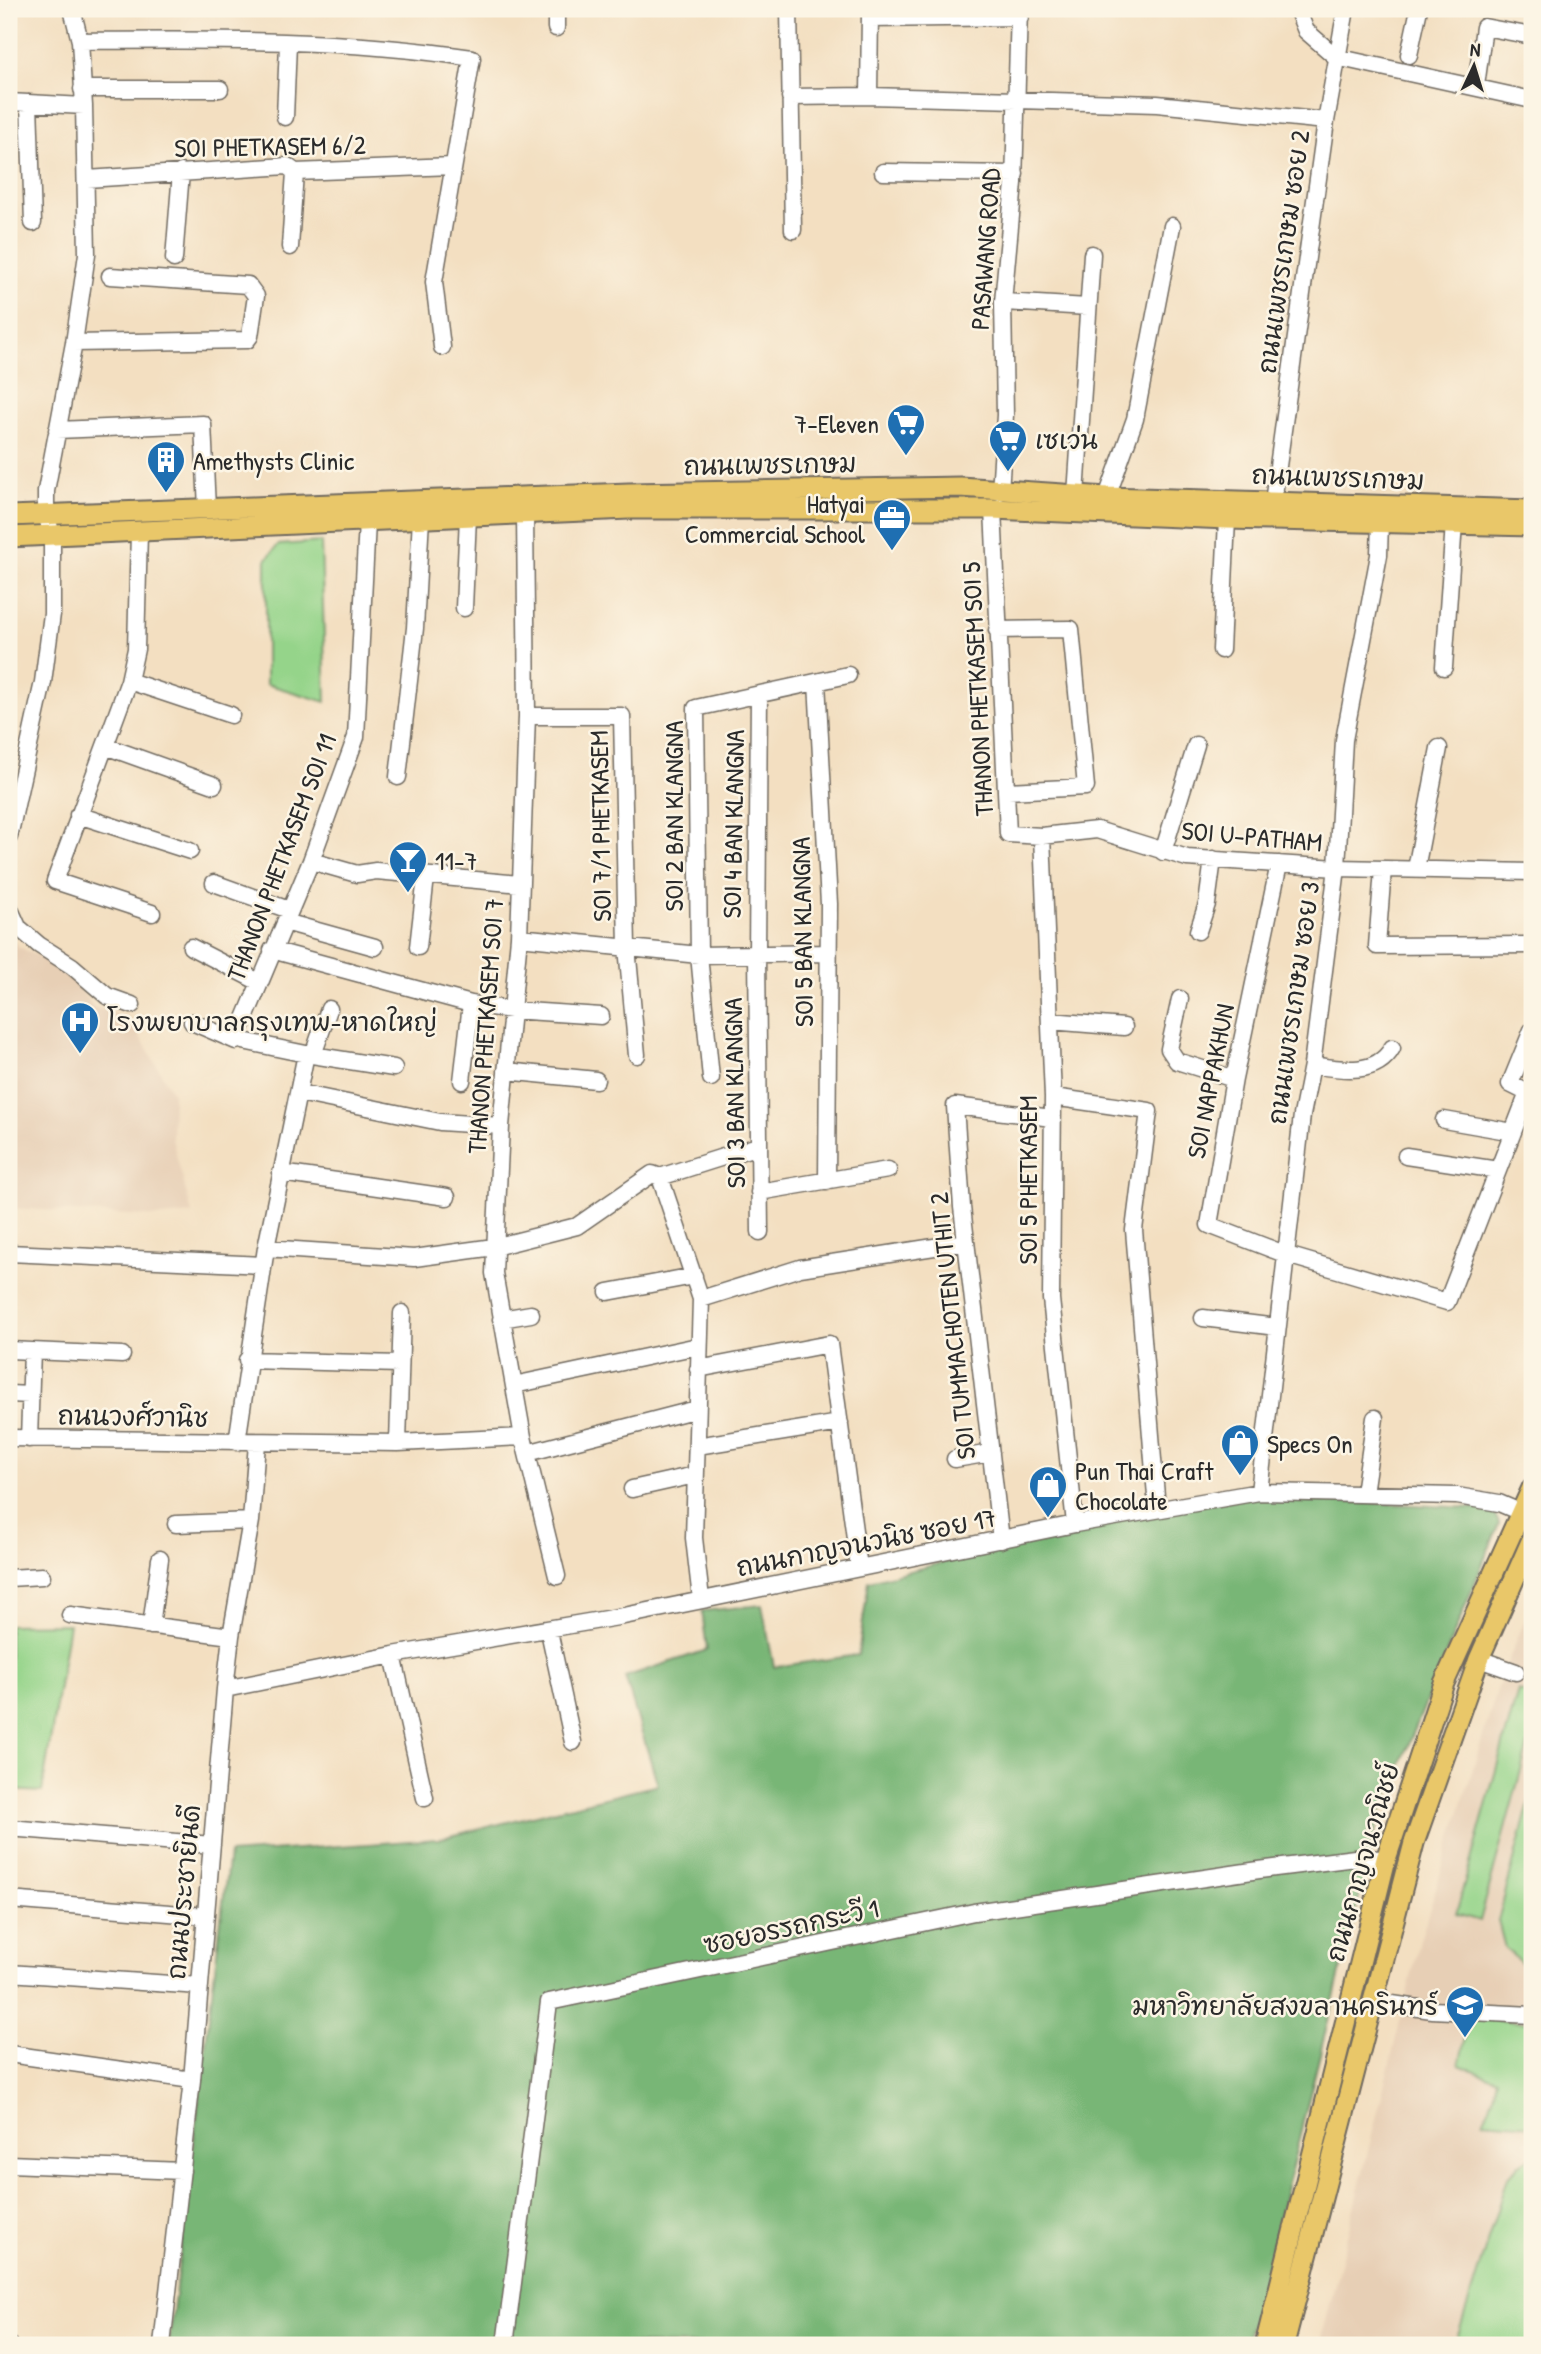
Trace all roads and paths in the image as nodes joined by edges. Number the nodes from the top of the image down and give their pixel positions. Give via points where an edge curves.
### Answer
1 (72, 9) edge
2 (556, 9) edge
3 (789, 9) edge
4 (1297, 9) edge
5 (1346, 9) edge
6 (1419, 9) edge
7 (1020, 13) edge
8 (870, 14) edge
9 (556, 28) dead end
10 (1532, 36) edge
11 (80, 41) junction
12 (288, 44) junction
13 (1409, 55) dead end
14 (1336, 57) junction
15 (1476, 86) junction
16 (82, 89) junction
17 (220, 89) dead end
18 (869, 96) junction
19 (790, 97) junction
20 (1019, 100) junction
21 (1532, 100) edge
22 (9, 102) edge
23 (29, 103) junction
24 (84, 106) junction
25 (285, 117) dead end
26 (1326, 121) junction
27 (453, 166) junction
28 (181, 172) junction
29 (295, 172) junction
30 (883, 172) dead end
31 (1015, 174) junction
32 (87, 179) junction
33 (33, 223) dead end
34 (1172, 226) dead end
35 (793, 230) dead end
36 (290, 247) dead end
37 (1092, 254) dead end
38 (174, 259) dead end
39 (110, 276) dead end
40 (1003, 302) junction
41 (1088, 307) junction
42 (74, 343) junction
43 (442, 347) dead end
44 (57, 430) junction
45 (1076, 495) junction
46 (1107, 497) junction
47 (996, 500) junction
48 (629, 501) junction
49 (1273, 502) junction
50 (207, 509) junction
51 (1532, 510) edge
52 (1418, 513) junction
53 (46, 514) junction
54 (525, 514) junction
55 (9, 516) edge
56 (468, 516) junction
57 (421, 518) junction
58 (1227, 519) junction
59 (1380, 521) junction
60 (367, 522) junction
61 (1454, 523) junction
62 (1532, 526) edge
63 (139, 532) junction
64 (52, 535) junction
65 (9, 537) edge
66 (464, 608) dead end
67 (997, 629) junction
68 (1221, 650) dead end
69 (1444, 667) dead end
70 (848, 675) dead end
71 (129, 681) junction
72 (817, 682) junction
73 (759, 695) junction
74 (230, 715) dead end
75 (527, 716) junction
76 (1196, 745) dead end
77 (105, 746) junction
78 (1439, 748) dead end
79 (398, 777) dead end
80 (215, 785) dead end
81 (1008, 791) junction
82 (78, 815) junction
83 (1042, 836) junction
84 (9, 837) edge
85 (190, 851) dead end
86 (1163, 852) junction
87 (1213, 859) junction
88 (311, 861) junction
89 (1279, 864) junction
90 (1337, 868) junction
91 (1383, 869) junction
92 (1416, 869) junction
93 (1532, 872) edge
94 (426, 877) junction
95 (214, 883) dead end
96 (520, 884) junction
97 (9, 907) edge
98 (152, 913) dead end
99 (287, 916) junction
100 (1198, 931) dead end
101 (519, 937) junction
102 (1532, 945) edge
103 (191, 947) dead end
104 (375, 947) dead end
105 (418, 947) dead end
106 (627, 947) junction
107 (272, 950) junction
108 (828, 953) junction
109 (757, 954) junction
110 (699, 955) junction
111 (259, 982) junction
112 (1180, 999) dead end
113 (471, 1004) junction
114 (132, 1005) dead end
115 (329, 1009) dead end
116 (511, 1010) junction
117 (601, 1016) dead end
118 (1050, 1021) junction
119 (192, 1022) dead end
120 (1124, 1027) dead end
121 (1532, 1030) edge
122 (236, 1041) junction
123 (1392, 1048) dead end
124 (309, 1055) junction
125 (637, 1055) dead end
126 (1312, 1065) junction
127 (394, 1068) dead end
128 (506, 1071) junction
129 (711, 1078) dead end
130 (1234, 1079) junction
131 (596, 1080) dead end
132 (462, 1081) dead end
133 (299, 1093) junction
134 (1530, 1094) edge
135 (1053, 1097) junction
136 (1052, 1118) junction
137 (1444, 1120) dead end
138 (501, 1126) junction
139 (1513, 1132) junction
140 (758, 1146) junction
141 (1406, 1156) dead end
142 (888, 1170) dead end
143 (1498, 1170) junction
144 (281, 1172) junction
145 (660, 1177) junction
146 (827, 1181) junction
147 (759, 1192) junction
148 (447, 1197) dead end
149 (760, 1232) dead end
150 (966, 1242) junction
151 (494, 1247) junction
152 (266, 1248) junction
153 (9, 1253) edge
154 (1287, 1255) junction
155 (263, 1265) junction
156 (694, 1276) junction
157 (608, 1292) dead end
158 (701, 1298) junction
159 (402, 1313) dead end
160 (531, 1314) dead end
161 (1203, 1318) dead end
162 (501, 1319) junction
163 (1278, 1327) junction
164 (698, 1346) junction
165 (9, 1350) edge
166 (32, 1351) junction
167 (122, 1355) dead end
168 (247, 1360) junction
169 (400, 1364) junction
170 (698, 1369) junction
171 (514, 1385) junction
172 (9, 1394) edge
173 (30, 1395) junction
174 (697, 1409) junction
175 (1374, 1418) dead end
176 (840, 1423) junction
177 (523, 1437) junction
178 (9, 1438) edge
179 (29, 1439) junction
180 (237, 1443) junction
181 (257, 1443) junction
182 (398, 1443) junction
183 (696, 1446) junction
184 (527, 1453) junction
185 (991, 1453) junction
186 (955, 1459) dead end
187 (695, 1475) junction
188 (1532, 1488) edge
189 (632, 1489) dead end
190 (1259, 1492) junction
191 (1364, 1493) junction
192 (1157, 1508) junction
193 (1520, 1511) junction
194 (251, 1521) junction
195 (176, 1524) dead end
196 (1076, 1524) junction
197 (1532, 1539) edge
198 (1001, 1540) junction
199 (160, 1559) dead end
200 (859, 1568) junction
201 (42, 1576) dead end
202 (557, 1576) dead end
203 (9, 1578) edge
204 (701, 1599) junction
205 (70, 1615) dead end
206 (151, 1626) junction
207 (549, 1631) junction
208 (231, 1636) junction
209 (393, 1655) junction
210 (1479, 1658) junction
211 (1516, 1672) dead end
212 (225, 1689) junction
213 (573, 1742) dead end
214 (425, 1798) dead end
215 (9, 1828) edge
216 (212, 1845) junction
217 (1386, 1859) junction
218 (9, 1900) edge
219 (206, 1916) junction
220 (9, 1973) edge
221 (200, 1986) junction
222 (1352, 1997) junction
223 (1372, 2001) junction
224 (1532, 2015) edge
225 (9, 2054) edge
226 (192, 2080) junction
227 (9, 2164) edge
228 (182, 2171) junction
229 (162, 2345) edge
230 (505, 2345) edge
231 (1265, 2345) edge
232 (1283, 2345) edge

1 - 11 street
2 - 9 street
3 - 19 street
4 - 14 street via 1306,31
5 - 14 street, ถนนเพชรเกษม ซอย 2
6 - 13 street
7 - 8 street
7 - 20 street, PASAWANG ROAD
8 - 18 street
10 - 15 street via 1484,27
11 - 12 street
11 - 16 street
12 - 25 street
12 - 27 street via 425,50 472,58
14 - 15 street
14 - 26 street, ถนนเพชรเกษม ซอย 2
15 - 21 street
16 - 17 street
16 - 24 street
18 - 19 street
18 - 20 street
19 - 35 street
20 - 26 street via 1157,104
20 - 31 street, PASAWANG ROAD
22 - 23 street
23 - 24 street
23 - 33 street
24 - 32 street
26 - 49 street, ถนนเพชรเกษม ซอย 2
27 - 29 street, SOI PHETKASEM 6/2
27 - 43 street via 434,282
28 - 29 street, SOI PHETKASEM 6/2 via 287,166
28 - 32 street, SOI PHETKASEM 6/2
28 - 38 street
29 - 36 street
30 - 31 street
31 - 40 street, PASAWANG ROAD
32 - 42 street via 86,254
34 - 46 street via 1135,419
37 - 41 street
39 - 42 street via 248,285 256,296 250,336 247,340
40 - 41 street
40 - 47 street, PASAWANG ROAD via 1005,415
41 - 45 street
42 - 44 street
44 - 50 street via 203,424
44 - 53 street
45 - 46 main road, ถนนเพชรเกษม
45 - 47 main road, ถนนเพชรเกษม
46 - 49 main road, ถนนเพชรเกษม
47 - 48 main road, ถนนเพชรเกษม
47 - 58 main road, ถนนเพชรเกษม
47 - 67 street, THANON PHETKASEM SOI 5
48 - 50 main road, ถนนเพชรเกษม
48 - 54 main road, ถนนเพชรเกษม
49 - 52 main road, ถนนเพชรเกษม
50 - 53 main road, ถนนเพชรเกษม
51 - 52 main road, ถนนเพชรเกษม
52 - 59 main road, ถนนเพชรเกษม
52 - 61 main road, ถนนเพชรเกษม
53 - 55 main road, ถนนเพชรเกษม
53 - 64 street
54 - 56 main road, ถนนเพชรเกษม
54 - 75 street, THANON PHETKASEM SOI 7
56 - 57 main road, ถนนเพชรเกษม
56 - 66 street
57 - 60 main road, ถนนเพชรเกษม
57 - 79 street via 415,628
58 - 59 main road, ถนนเพชรเกษม
58 - 68 street
59 - 90 street, ถนนเพชรเกษม ซอย 3 via 1379,555 1344,740
60 - 63 main road, ถนนเพชรเกษม
60 - 88 street, THANON PHETKASEM SOI 11 via 356,737
61 - 62 main road, ถนนเพชรเกษม
61 - 69 street
63 - 64 main road, ถนนเพชรเกษม
63 - 71 street via 136,649
64 - 65 main road, ถนนเพชรเกษม
64 - 84 street via 51,614 43,682
67 - 81 street, THANON PHETKASEM SOI 5
67 - 81 street via 1071,629 1086,788
70 - 72 street, SOI 2 BAN KLANGNA
71 - 74 street
71 - 77 street
72 - 73 street, SOI 2 BAN KLANGNA
72 - 108 street, SOI 5 BAN KLANGNA
73 - 109 street, SOI 4 BAN KLANGNA
73 - 110 street, SOI 2 BAN KLANGNA via 696,708
75 - 96 street, THANON PHETKASEM SOI 7
75 - 106 street, SOI 7/1 PHETKASEM via 622,716
76 - 86 street
77 - 80 street
77 - 82 street
78 - 92 street
81 - 83 street, THANON PHETKASEM SOI 5 via 1008,834
82 - 85 street
82 - 98 street via 55,881
83 - 86 street, SOI U-PATHAM via 1097,831
83 - 118 street, SOI 5 PHETKASEM
86 - 87 street, SOI U-PATHAM
87 - 89 street, SOI U-PATHAM
87 - 100 street
88 - 94 street via 357,874 376,871
88 - 99 street, THANON PHETKASEM SOI 11
89 - 90 street, SOI U-PATHAM
89 - 130 street, SOI NAPPAKHUN
90 - 91 street, SOI U-PATHAM
90 - 126 street, ถนนเพชรเกษม ซอย 3
91 - 92 street, SOI U-PATHAM
91 - 102 street via 1377,946
92 - 93 street, SOI U-PATHAM
94 - 96 street
94 - 105 street
95 - 99 street
96 - 101 street, THANON PHETKASEM SOI 7
97 - 114 street via 18,928 39,945 107,996
99 - 104 street
99 - 107 street, THANON PHETKASEM SOI 11
101 - 106 street
101 - 116 street, THANON PHETKASEM SOI 7
103 - 111 street
106 - 110 street
106 - 125 street
107 - 111 street, THANON PHETKASEM SOI 11
107 - 113 street
108 - 109 street
108 - 146 street, SOI 5 BAN KLANGNA
109 - 110 street
109 - 140 street, SOI 3 BAN KLANGNA
110 - 129 street, SOI 2 BAN KLANGNA
111 - 122 street, THANON PHETKASEM SOI 11
112 - 130 street via 1171,1055
113 - 116 street
113 - 132 street
115 - 124 street
116 - 117 street
116 - 128 street, THANON PHETKASEM SOI 7
118 - 120 street
118 - 135 street, SOI 5 PHETKASEM
119 - 122 street
121 - 134 street via 1510,1084
122 - 124 street
123 - 126 street via 1379,1062 1361,1070
124 - 127 street
124 - 133 street
126 - 154 street, ถนนเพชรเกษม ซอย 3
128 - 131 street
128 - 138 street, THANON PHETKASEM SOI 7
130 - 154 street, SOI NAPPAKHUN via 1209,1225
133 - 138 street via 440,1122
133 - 144 street
134 - 139 street
135 - 136 street, SOI 5 PHETKASEM
135 - 192 street via 1149,1111 1134,1230
136 - 150 street, SOI TUMMACHOTEN UTHIT 2 via 956,1106
136 - 196 street, SOI 5 PHETKASEM via 1051,1299
137 - 139 street
138 - 151 street, THANON PHETKASEM SOI 7
139 - 143 street
140 - 145 street
140 - 147 street, SOI 3 BAN KLANGNA
141 - 143 street
142 - 146 street
143 - 154 street via 1447,1302
144 - 148 street
144 - 152 street
145 - 151 street via 652,1174 576,1226
145 - 156 street
146 - 147 street
147 - 149 street, SOI 3 BAN KLANGNA
150 - 158 street via 800,1268
150 - 185 street, SOI TUMMACHOTEN UTHIT 2
151 - 152 street via 414,1258
151 - 162 street, THANON PHETKASEM SOI 7
152 - 155 street
153 - 155 street
154 - 163 street, ถนนเพชรเกษม ซอย 3
155 - 168 street
156 - 157 street
156 - 158 street
158 - 164 street
159 - 169 street
160 - 162 street
161 - 163 street
162 - 171 street, THANON PHETKASEM SOI 7
163 - 190 street, ถนนเพชรเกษม ซอย 3
164 - 170 street
164 - 171 street
165 - 166 street
166 - 167 street
166 - 173 street
168 - 169 street
168 - 180 street
169 - 182 street
170 - 174 street
170 - 176 street via 829,1344
171 - 177 street, THANON PHETKASEM SOI 7
172 - 173 street
173 - 179 street
174 - 183 street
174 - 184 street
175 - 191 street
176 - 183 street
176 - 200 street
177 - 182 street, ถนนวงศ์วานิช
177 - 184 street, THANON PHETKASEM SOI 7
178 - 179 street, ถนนวงศ์วานิช
179 - 180 street, ถนนวงศ์วานิช
180 - 181 street, ถนนวงศ์วานิช
181 - 182 street, ถนนวงศ์วานิช
181 - 194 street, ถนนประชายินดี
183 - 187 street
184 - 202 street, THANON PHETKASEM SOI 7
185 - 186 street
185 - 198 street, SOI TUMMACHOTEN UTHIT 2
187 - 189 street
187 - 204 street via 694,1538
188 - 193 main road, ถนนกาญจนวณิชย์
190 - 191 street, ถนนกาญจนวนิช ซอย 17
190 - 192 street, ถนนกาญจนวนิช ซอย 17
191 - 193 street, ถนนกาญจนวนิช ซอย 17 via 1457,1496
192 - 196 street, ถนนกาญจนวนิช ซอย 17
193 - 217 main road, ถนนกาญจนวณิชย์ via 1444,1684
194 - 195 street
194 - 208 street, ถนนประชายินดี
196 - 198 street, ถนนกาญจนวนิช ซอย 17
197 - 210 main road, ถนนกาญจนวณิชย์
198 - 200 street, ถนนกาญจนวนิช ซอย 17
199 - 206 street
200 - 204 street, ถนนกาญจนวนิช ซอย 17
201 - 203 street
204 - 207 street, ถนนกาญจนวนิช ซอย 17
205 - 206 street
206 - 208 street
207 - 209 street, ถนนกาญจนวนิช ซอย 17
207 - 213 street
208 - 212 street, ถนนประชายินดี
209 - 212 street, ถนนกาญจนวนิช ซอย 17
209 - 214 street
210 - 211 street
210 - 223 main road, ถนนกาญจนวณิชย์ via 1414,1843
212 - 216 street, ถนนประชายินดี
215 - 216 street
216 - 219 street, ถนนประชายินดี
217 - 222 main road, ถนนกาญจนวณิชย์
217 - 230 street, ซอยอรรถกระวี 1 via 1354,1857 974,1912 549,2002
218 - 219 street
219 - 221 street, ถนนประชายินดี
220 - 221 street
221 - 226 street, ถนนประชายินดี
222 - 223 main road
222 - 231 main road, ถนนกาญจนวณิชย์
223 - 224 street via 1432,2010
223 - 232 main road, ถนนกาญจนวณิชย์
225 - 226 street
226 - 228 street, ถนนประชายินดี
227 - 228 street
228 - 229 street, ถนนประชายินดี

